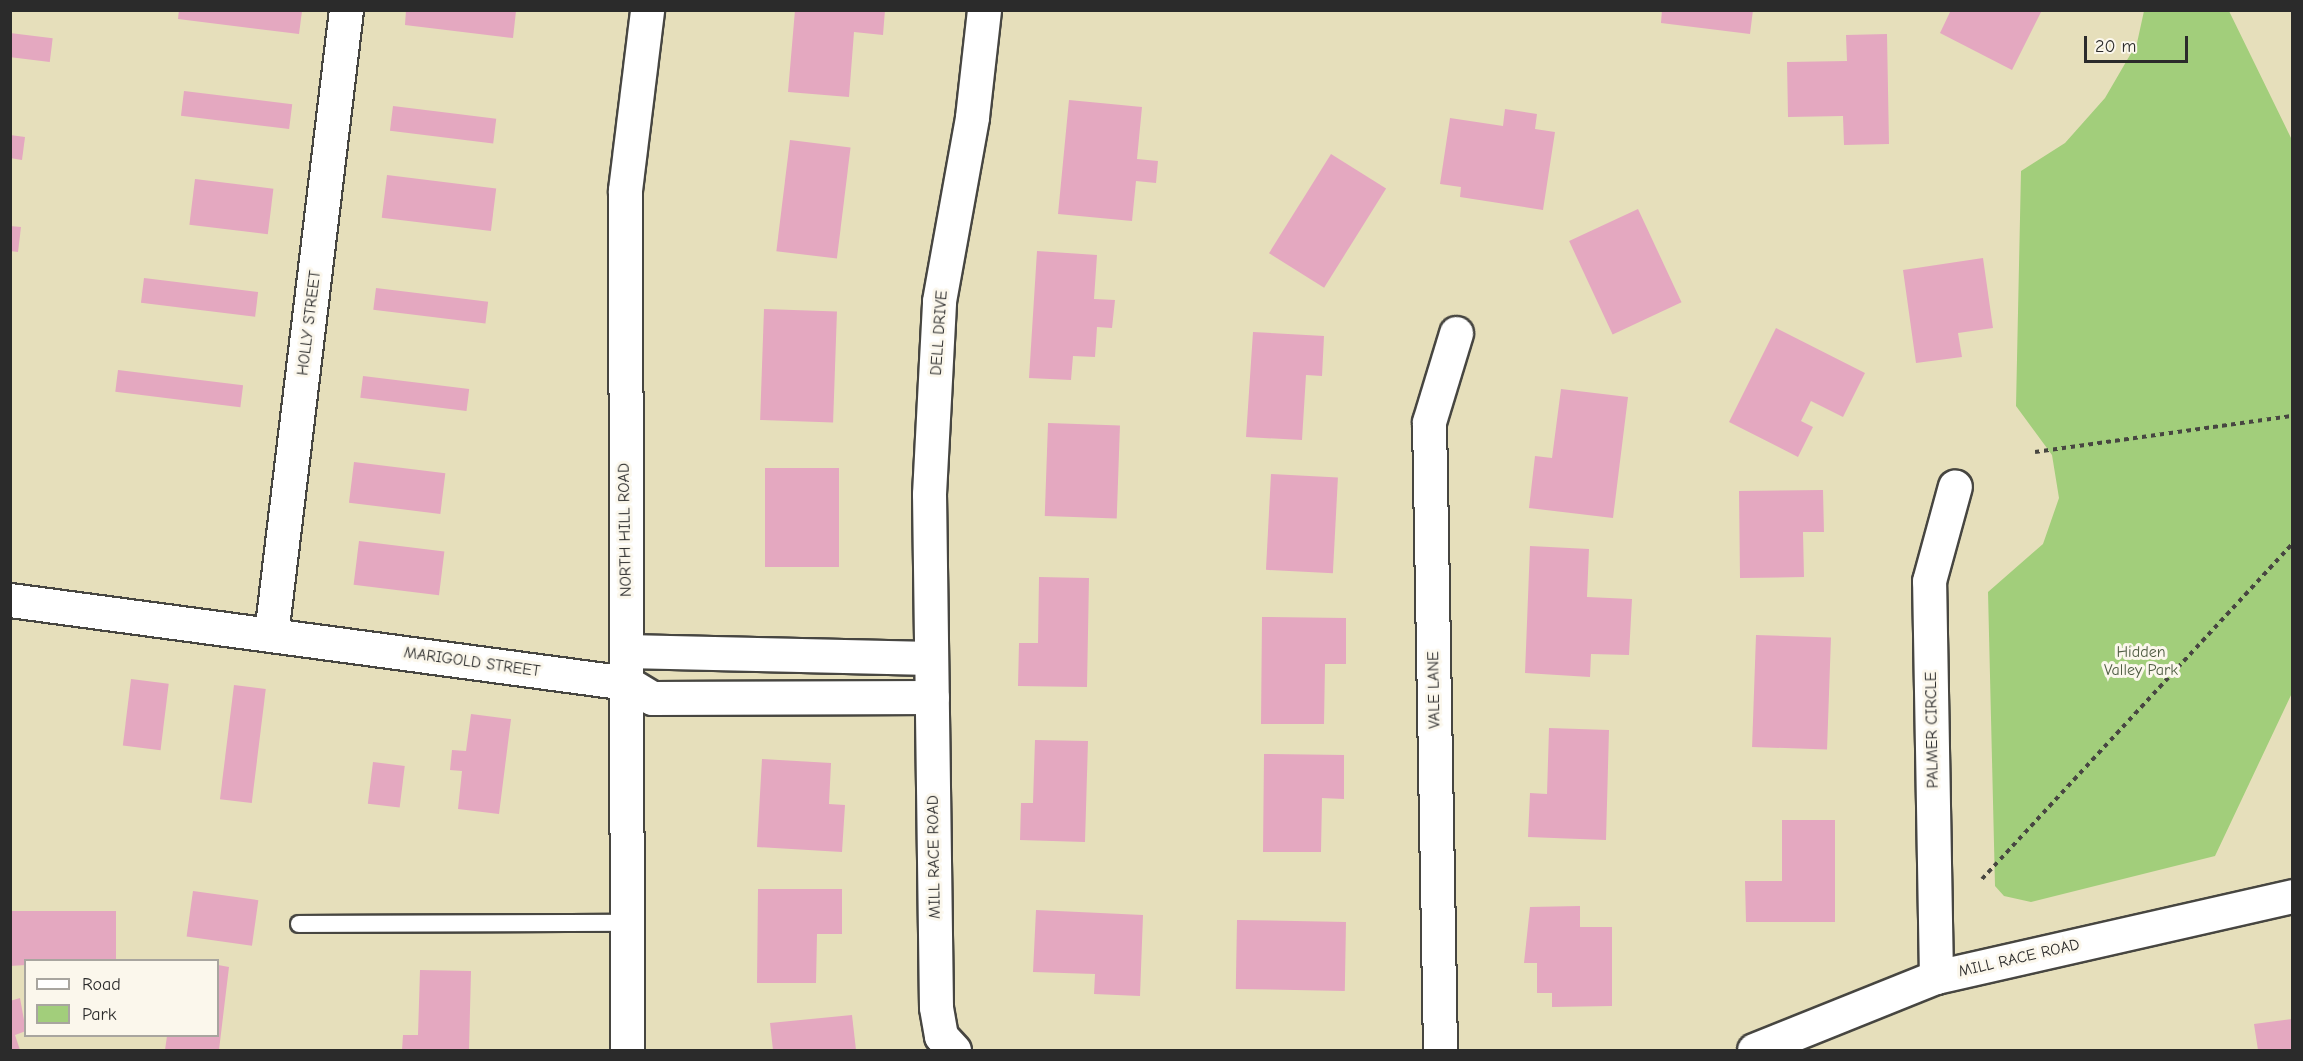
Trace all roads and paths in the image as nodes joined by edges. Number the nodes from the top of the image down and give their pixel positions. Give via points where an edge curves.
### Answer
1 (346, 10) edge
2 (647, 10) edge
3 (984, 10) edge
4 (1456, 333) dead end
5 (2292, 416) edge
6 (2035, 452) dead end
7 (1955, 486) dead end
8 (2292, 544) edge
9 (10, 600) edge
10 (271, 635) junction
11 (626, 651) junction
12 (931, 658) junction
13 (627, 683) junction
14 (932, 697) junction
15 (1982, 879) dead end
16 (2292, 896) edge
17 (629, 923) junction
18 (299, 924) dead end
19 (1936, 977) junction
20 (627, 1050) edge
21 (954, 1050) edge
22 (1440, 1050) edge
23 (1754, 1050) edge

1 - 10 street, HOLLY STREET
2 - 11 street, NORTH HILL ROAD via 625,190
3 - 12 street, DELL DRIVE via 972,117 939,301 929,494
4 - 22 street, VALE LANE via 1429,422
5 - 6 path
7 - 19 street, PALMER CIRCLE via 1929,581
8 - 15 path
9 - 10 street, MARIGOLD STREET
10 - 13 street, MARIGOLD STREET
11 - 12 street
11 - 13 street, NORTH HILL ROAD
12 - 14 street, MILL RACE ROAD
13 - 14 street, MARIGOLD STREET via 652,698
13 - 17 street, NORTH HILL ROAD
14 - 21 street, MILL RACE ROAD via 936,1007 941,1036
16 - 19 street, MILL RACE ROAD
17 - 18 lane
17 - 20 street, NORTH HILL ROAD
19 - 23 street, MILL RACE ROAD

